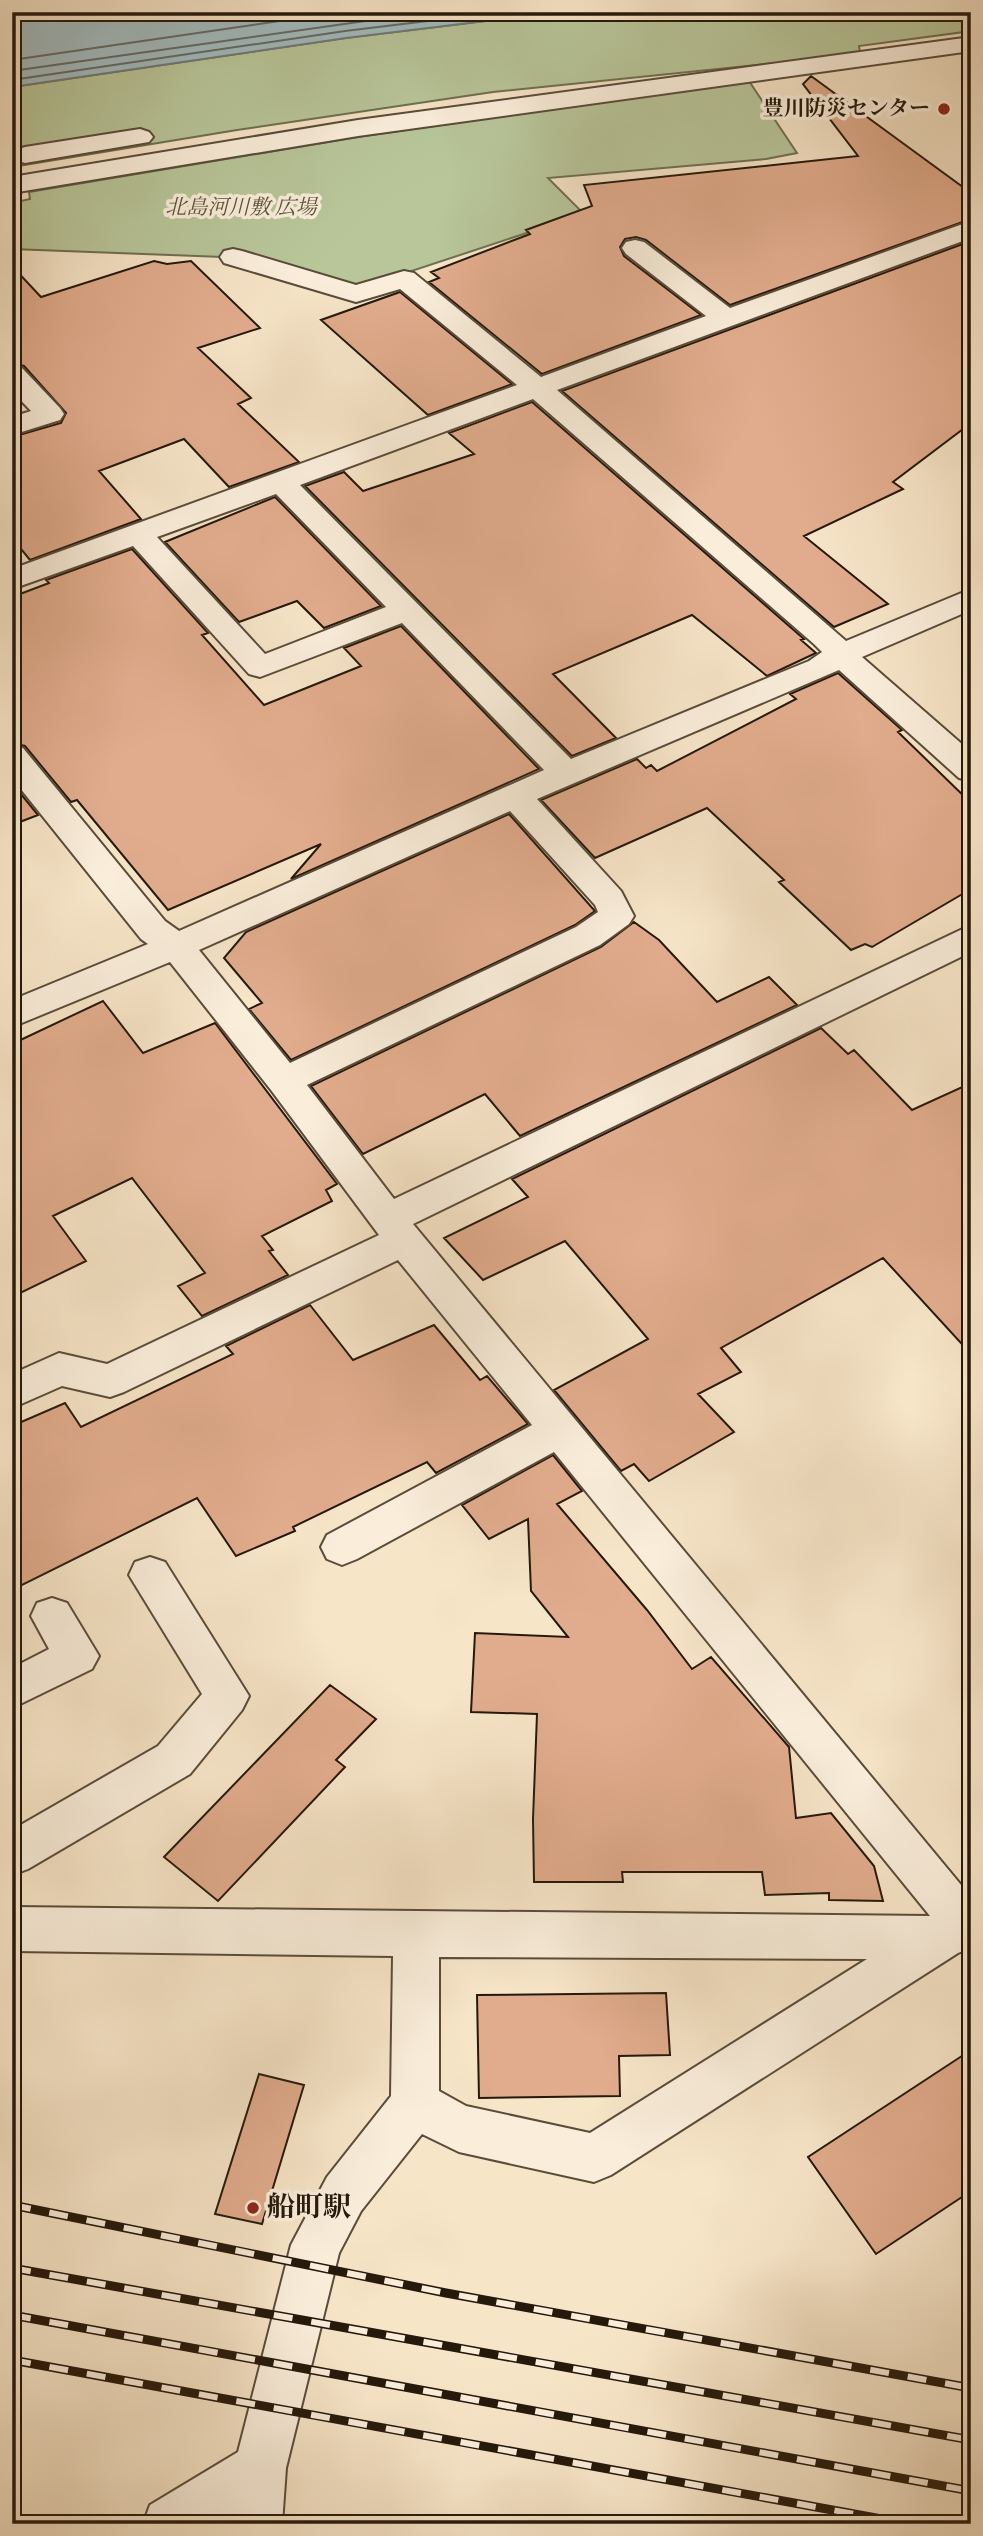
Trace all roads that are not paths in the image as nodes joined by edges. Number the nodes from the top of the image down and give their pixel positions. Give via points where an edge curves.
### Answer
1 (971, 44) edge
2 (856, 59) junction
3 (394, 99) dead end
4 (162, 134) dead end
5 (25, 155) dead end
6 (12, 185) edge
7 (971, 229) edge
8 (635, 248) dead end
9 (233, 257) dead end
10 (727, 319) junction
11 (12, 374) edge
12 (536, 387) junction
13 (12, 426) edge
14 (280, 481) junction
15 (138, 534) junction
16 (12, 580) edge
17 (971, 598) edge
18 (405, 611) junction
19 (841, 655) junction
20 (12, 756) edge
21 (971, 770) edge
22 (566, 773) junction
23 (516, 797) junction
24 (971, 937) edge
25 (176, 946) junction
26 (12, 1014) edge
27 (284, 1081) junction
28 (396, 1229) junction
29 (12, 1392) edge
30 (559, 1430) junction
31 (342, 1547) dead end
32 (150, 1575) dead end
33 (52, 1616) dead end
34 (12, 1689) edge
35 (12, 1854) edge
36 (12, 1929) edge
37 (962, 1929) edge
38 (416, 1935) junction
39 (415, 2104) junction
40 (260, 2468) junction
41 (169, 2524) edge
42 (255, 2524) edge

1 - 2 street
2 - 3 street via 823,51
2 - 6 street via 358,128
4 - 5 street
7 - 10 street
8 - 10 street
9 - 12 street via 356,294 404,279
10 - 12 street
11 - 13 street via 50,414
12 - 14 street
12 - 19 street
14 - 15 street
14 - 18 street
15 - 16 street
15 - 18 street via 260,667
17 - 19 street
18 - 22 street
19 - 21 street
19 - 22 street via 820,668
20 - 25 street via 153,930
22 - 23 street
23 - 25 street
23 - 27 street via 610,899 617,916 588,936
24 - 28 street
25 - 26 street
25 - 27 street
27 - 28 street
28 - 29 street via 110,1381 60,1369
28 - 30 street
30 - 31 street
30 - 37 street
32 - 35 street via 227,1696 174,1760
33 - 34 street via 77,1656
36 - 38 street
37 - 38 street
37 - 39 street via 594,2158 459,2128
38 - 39 street
39 - 40 street via 344,2194 316,2245
40 - 41 street
40 - 42 street

